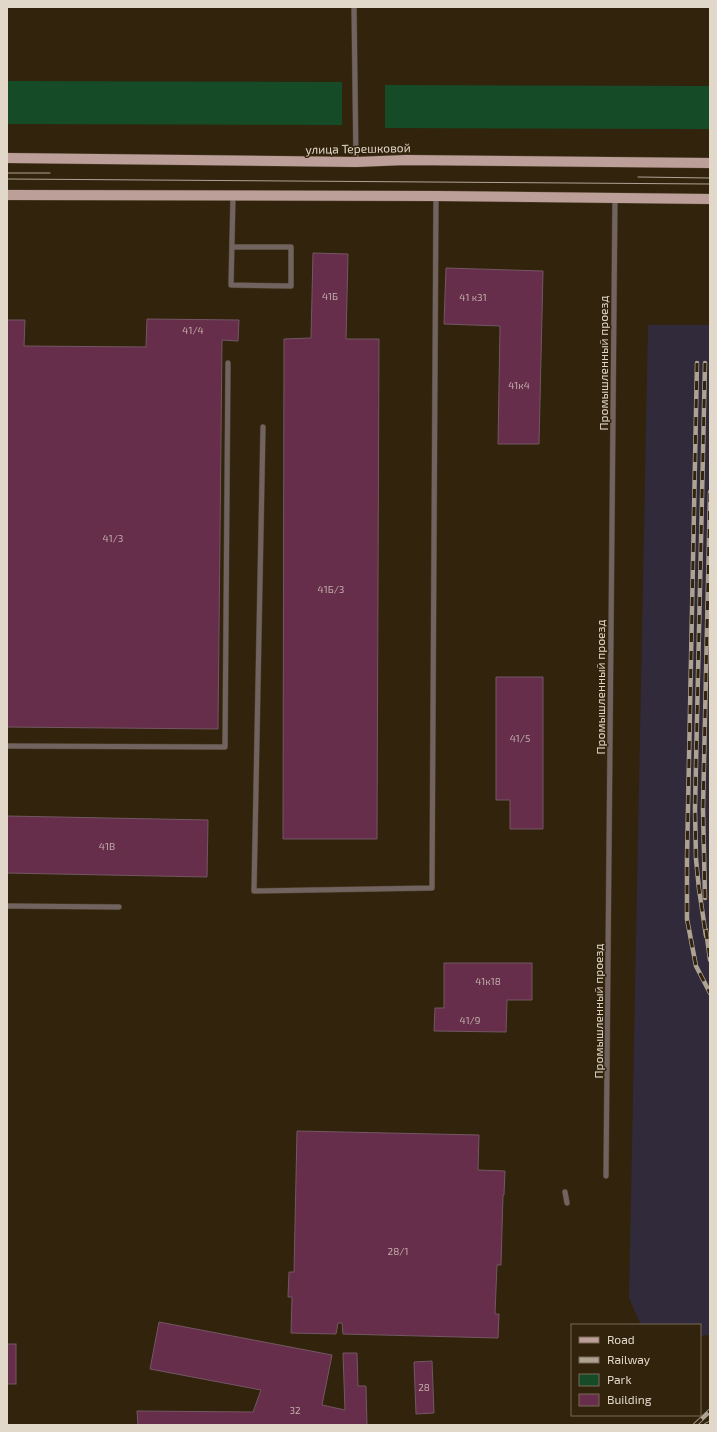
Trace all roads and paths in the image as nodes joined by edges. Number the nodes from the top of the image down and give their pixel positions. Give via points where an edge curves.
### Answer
1 (354, 7) edge
2 (7, 158) edge
3 (356, 162) junction
4 (710, 163) edge
5 (7, 195) edge
6 (233, 196) junction
7 (436, 196) junction
8 (614, 198) junction
9 (710, 199) edge
10 (233, 247) junction
11 (228, 363) dead end
12 (263, 427) dead end
13 (7, 746) edge
14 (7, 906) edge
15 (119, 907) dead end
16 (606, 1176) dead end
17 (565, 1192) dead end
18 (567, 1204) dead end

1 - 3 lane
2 - 3 main road, улица Терешковой
3 - 4 main road, улица Терешковой via 406,160
5 - 6 main road
6 - 7 main road
6 - 10 lane
7 - 8 main road
7 - 12 lane via 432,888 254,891
8 - 9 main road
8 - 16 lane, Промышленный проезд
10 - 10 lane via 231,285 291,286 291,247
11 - 13 lane via 225,747
14 - 15 lane
17 - 18 lane

